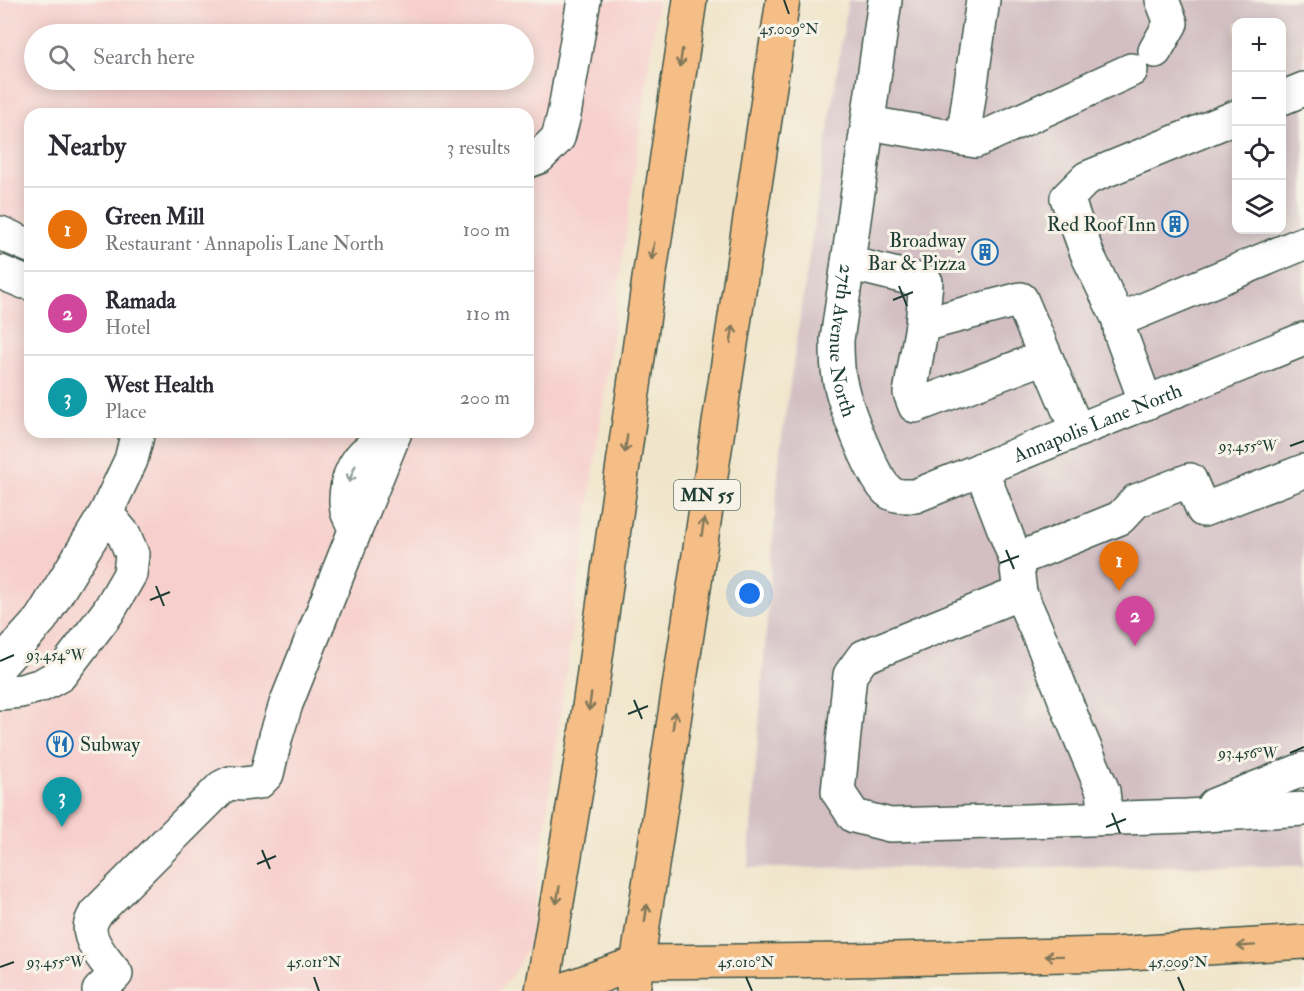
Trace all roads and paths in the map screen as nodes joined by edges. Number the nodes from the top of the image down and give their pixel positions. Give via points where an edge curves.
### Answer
1 (584, 0) edge
2 (690, 0) edge
3 (783, 0) edge
4 (885, 0) edge
5 (982, 0) edge
6 (1162, 0) edge
7 (1304, 89) edge
8 (1286, 96) edge
9 (1232, 119) edge
10 (868, 123) junction
11 (963, 139) junction
12 (534, 159) edge
13 (0, 233) edge
14 (24, 243) edge
15 (1304, 243) edge
16 (848, 264) junction
17 (0, 272) edge
18 (24, 282) edge
19 (1119, 320) junction
20 (922, 325) junction
21 (1304, 339) edge
22 (1045, 357) junction
23 (1146, 403) junction
24 (1077, 430) junction
25 (136, 438) edge
26 (393, 438) edge
27 (981, 470) junction
28 (1304, 471) edge
29 (890, 493) joint
30 (106, 513) junction
31 (1016, 560) junction
32 (1020, 593) junction
33 (0, 665) edge
34 (0, 693) edge
35 (1304, 769) edge
36 (1304, 809) edge
37 (1187, 816) junction
38 (1106, 818) junction
39 (1304, 942) edge
40 (636, 976) edge
41 (99, 991) edge
42 (542, 991) edge
43 (560, 991) edge

1 - 12 street via 558,138
2 -> 42 highway via 584,743
40 -> 3 highway, MN 55
4 - 10 street, 27th Avenue North
5 - 11 street
6 - 11 street via 1171,23 1143,61 976,141
7 - 8 street
9 - 19 street via 1087,178 1067,198 1088,256
10 - 11 street
10 - 16 street, 27th Avenue North
13 - 14 street
15 - 19 street
16 - 20 street via 926,282
16 - 29 street, 27th Avenue North via 837,340 841,385 871,465
17 - 18 street
19 - 23 street
20 - 22 street via 1021,299
20 - 22 street via 910,393 915,406
21 - 23 street, Annapolis Lane North
22 - 24 street
23 - 24 street, Annapolis Lane North
24 - 27 street, Annapolis Lane North
25 - 30 street via 131,460
26 - 41 street via 286,704 267,774 260,782 222,787 95,914 90,924 92,938 116,974
27 - 29 street, Annapolis Lane North via 915,496
27 - 31 street
28 - 31 street via 1203,510 1190,480 1136,501 1120,518
30 - 33 street via 41,620
30 - 34 street via 124,534 132,554 130,574 108,612 60,675 21,692
31 - 32 street
32 - 38 street via 1103,791
32 - 38 street via 863,657 850,675 838,792 854,816 890,825
35 - 37 street
36 - 37 street
37 - 38 street
39 -> 40 highway via 1113,954 848,960
40 - 43 highway

